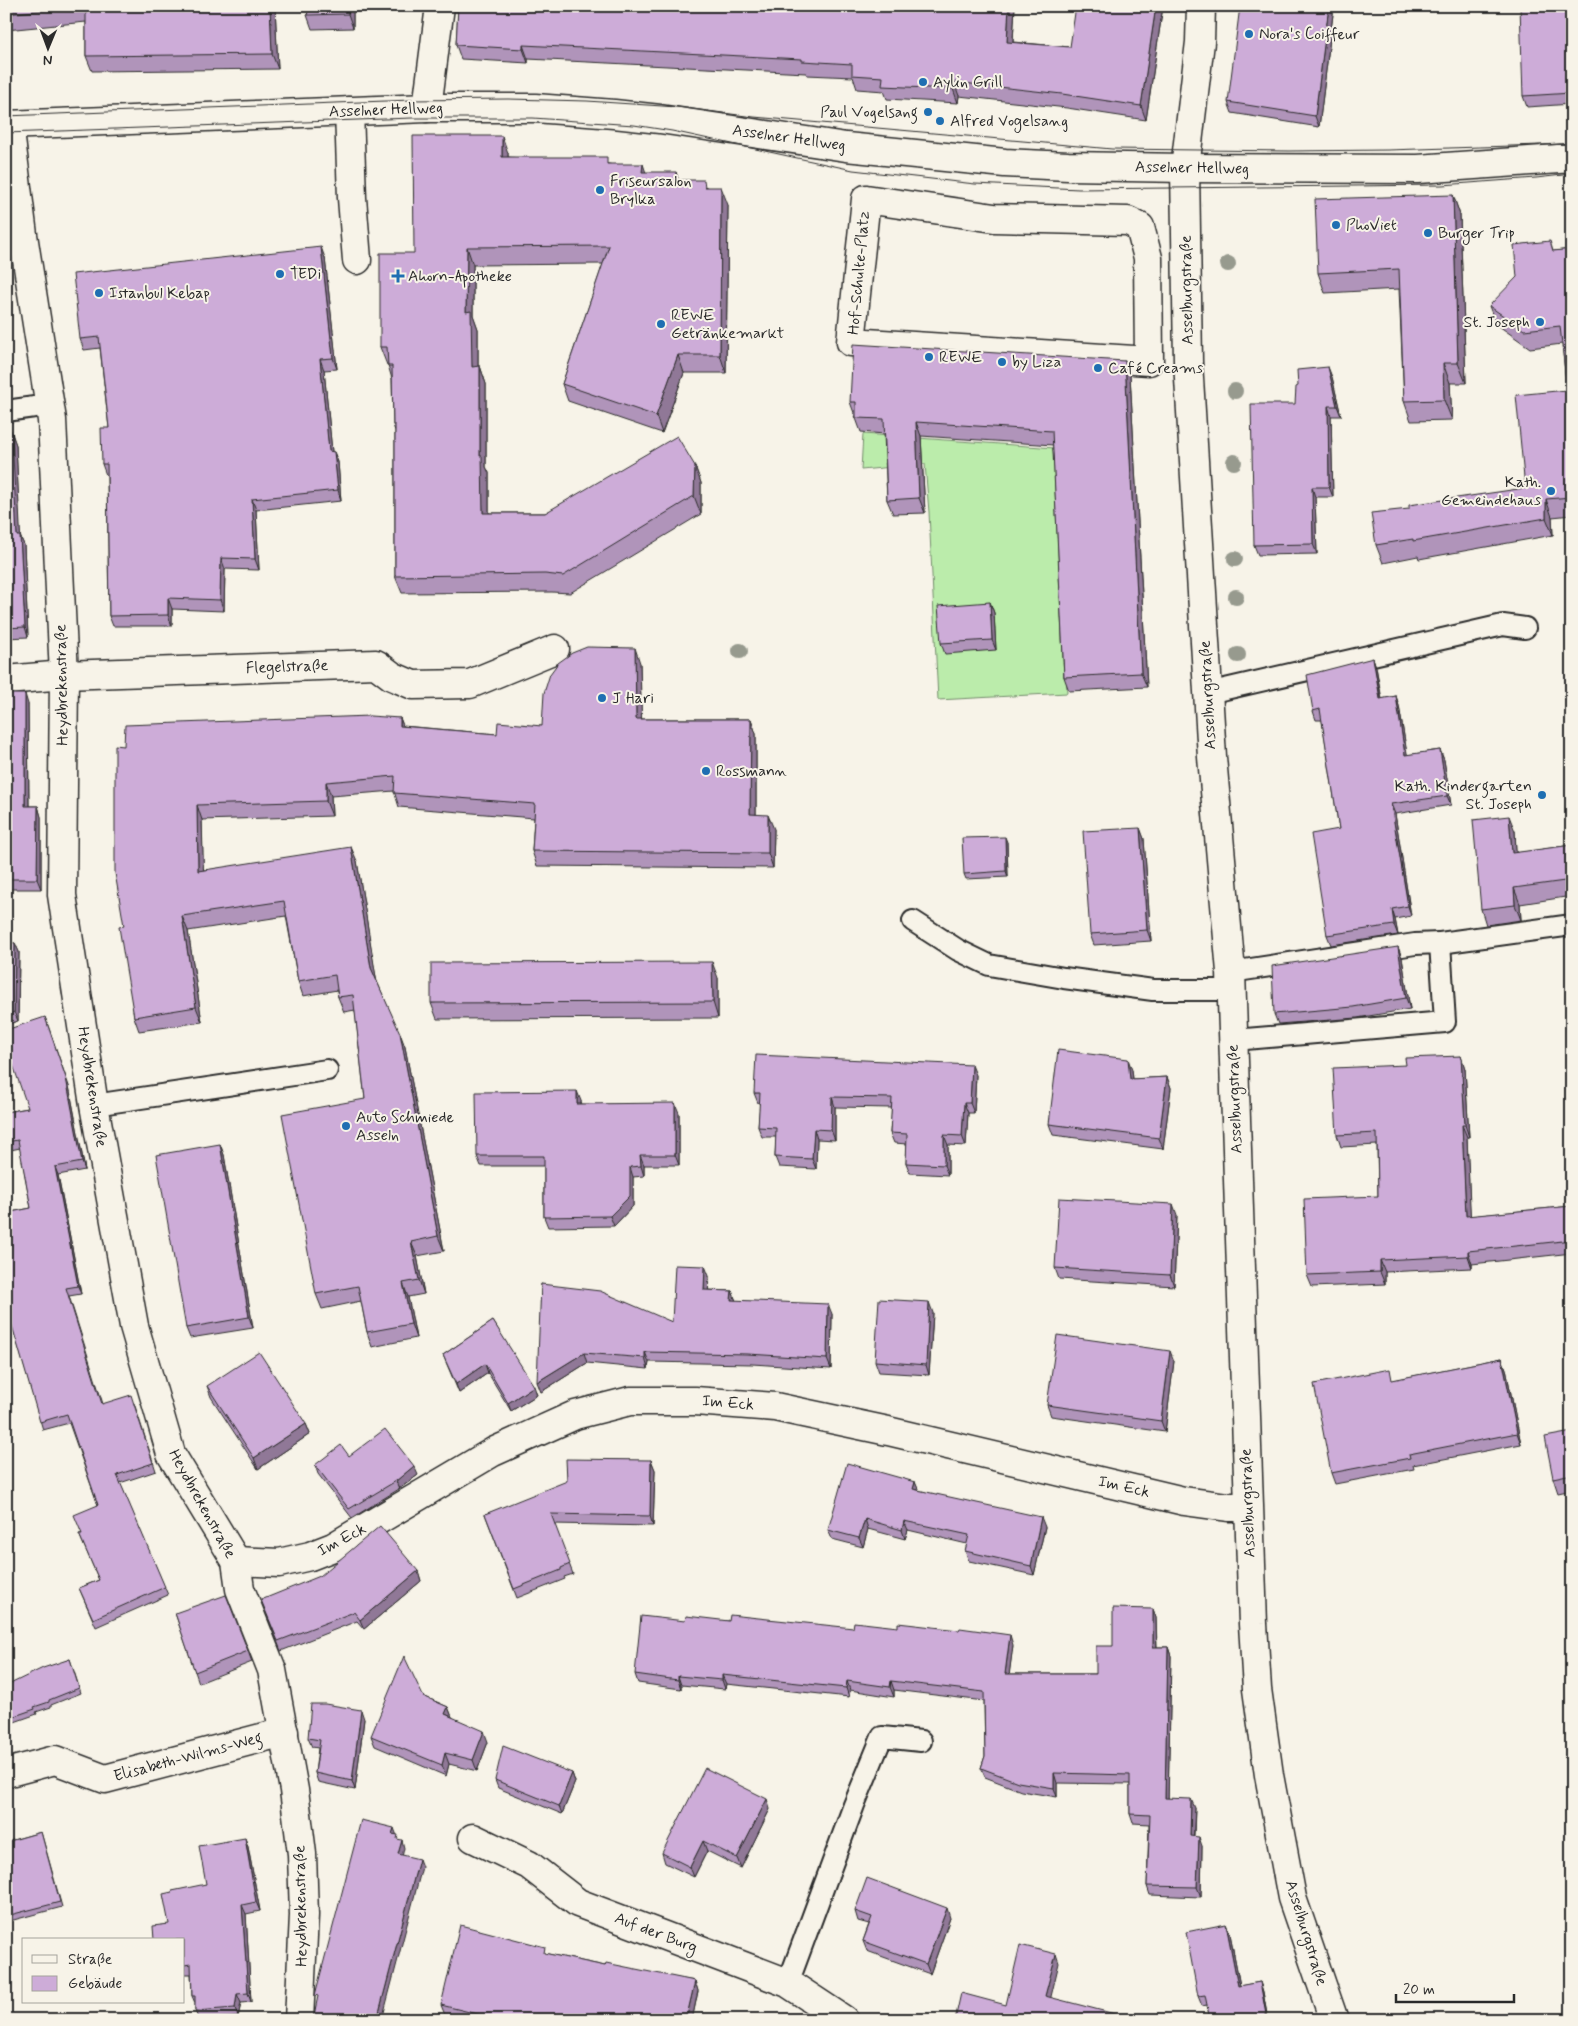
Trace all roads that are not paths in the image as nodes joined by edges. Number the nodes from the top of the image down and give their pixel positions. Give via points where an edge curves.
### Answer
1 (440, 6) edge
2 (1201, 6) edge
3 (427, 108) junction
4 (349, 112) junction
5 (8, 125) edge
6 (1572, 158) edge
7 (1185, 168) junction
8 (358, 260) dead end
9 (1149, 361) joint
10 (49, 405) junction
11 (6, 411) edge
12 (1525, 628) dead end
13 (555, 648) dead end
14 (64, 675) junction
15 (6, 680) edge
16 (1208, 693) junction
17 (914, 920) dead end
18 (1572, 925) edge
19 (1440, 943) junction
20 (1231, 981) junction
21 (1234, 1040) junction
22 (328, 1070) dead end
23 (94, 1106) junction
24 (1248, 1507) junction
25 (236, 1561) junction
26 (284, 1732) junction
27 (921, 1741) dead end
28 (6, 1773) edge
29 (473, 1838) dead end
30 (788, 1983) junction
31 (299, 2020) edge
32 (844, 2020) edge
33 (1334, 2020) edge

1 - 3 street
2 - 7 street, Asselburgstraße via 1200,42
3 - 4 street, Asselner Hellweg
3 - 7 street, Asselner Hellweg via 535,108 614,114 846,147 958,158 1068,166
4 - 5 street, Asselner Hellweg
4 - 8 street
5 - 10 street, Heydbrekenstraße
6 - 7 street, Asselner Hellweg via 1418,169
7 - 16 street, Asselburgstraße via 1188,362
9 - 9 street, Hof-Schulte-Platz via 1148,258 1140,227 1128,222 994,218 866,199 851,342
10 - 11 lane
10 - 14 street, Heydbrekenstraße
12 - 16 lane via 1503,625
13 - 14 street, Flegelstraße via 470,684 413,685 392,676 376,664
14 - 15 street, Flegelstraße
14 - 23 street, Heydbrekenstraße via 62,895
16 - 20 street, Asselburgstraße
17 - 20 lane via 958,950 989,966 1153,990
18 - 19 lane
19 - 20 lane via 1415,944
19 - 21 lane via 1445,1022
20 - 21 street, Asselburgstraße
21 - 24 street, Asselburgstraße
22 - 23 lane
23 - 25 street, Heydbrekenstraße via 134,1326 171,1454
24 - 25 street, Im Eck via 1184,1501 775,1407 696,1401 630,1401 575,1415 494,1452 332,1547 310,1556 279,1563
24 - 33 street, Asselburgstraße via 1257,1689 1269,1775 1292,1898
25 - 26 street, Heydbrekenstraße via 240,1589 272,1670
26 - 28 street, Elisabeth-Wilms-Weg via 105,1779 56,1760
26 - 31 street, Heydbrekenstraße via 302,1854 304,1916
27 - 30 lane via 882,1737
29 - 30 street, Auf der Burg via 529,1865 578,1903
30 - 32 street, Auf der Burg

